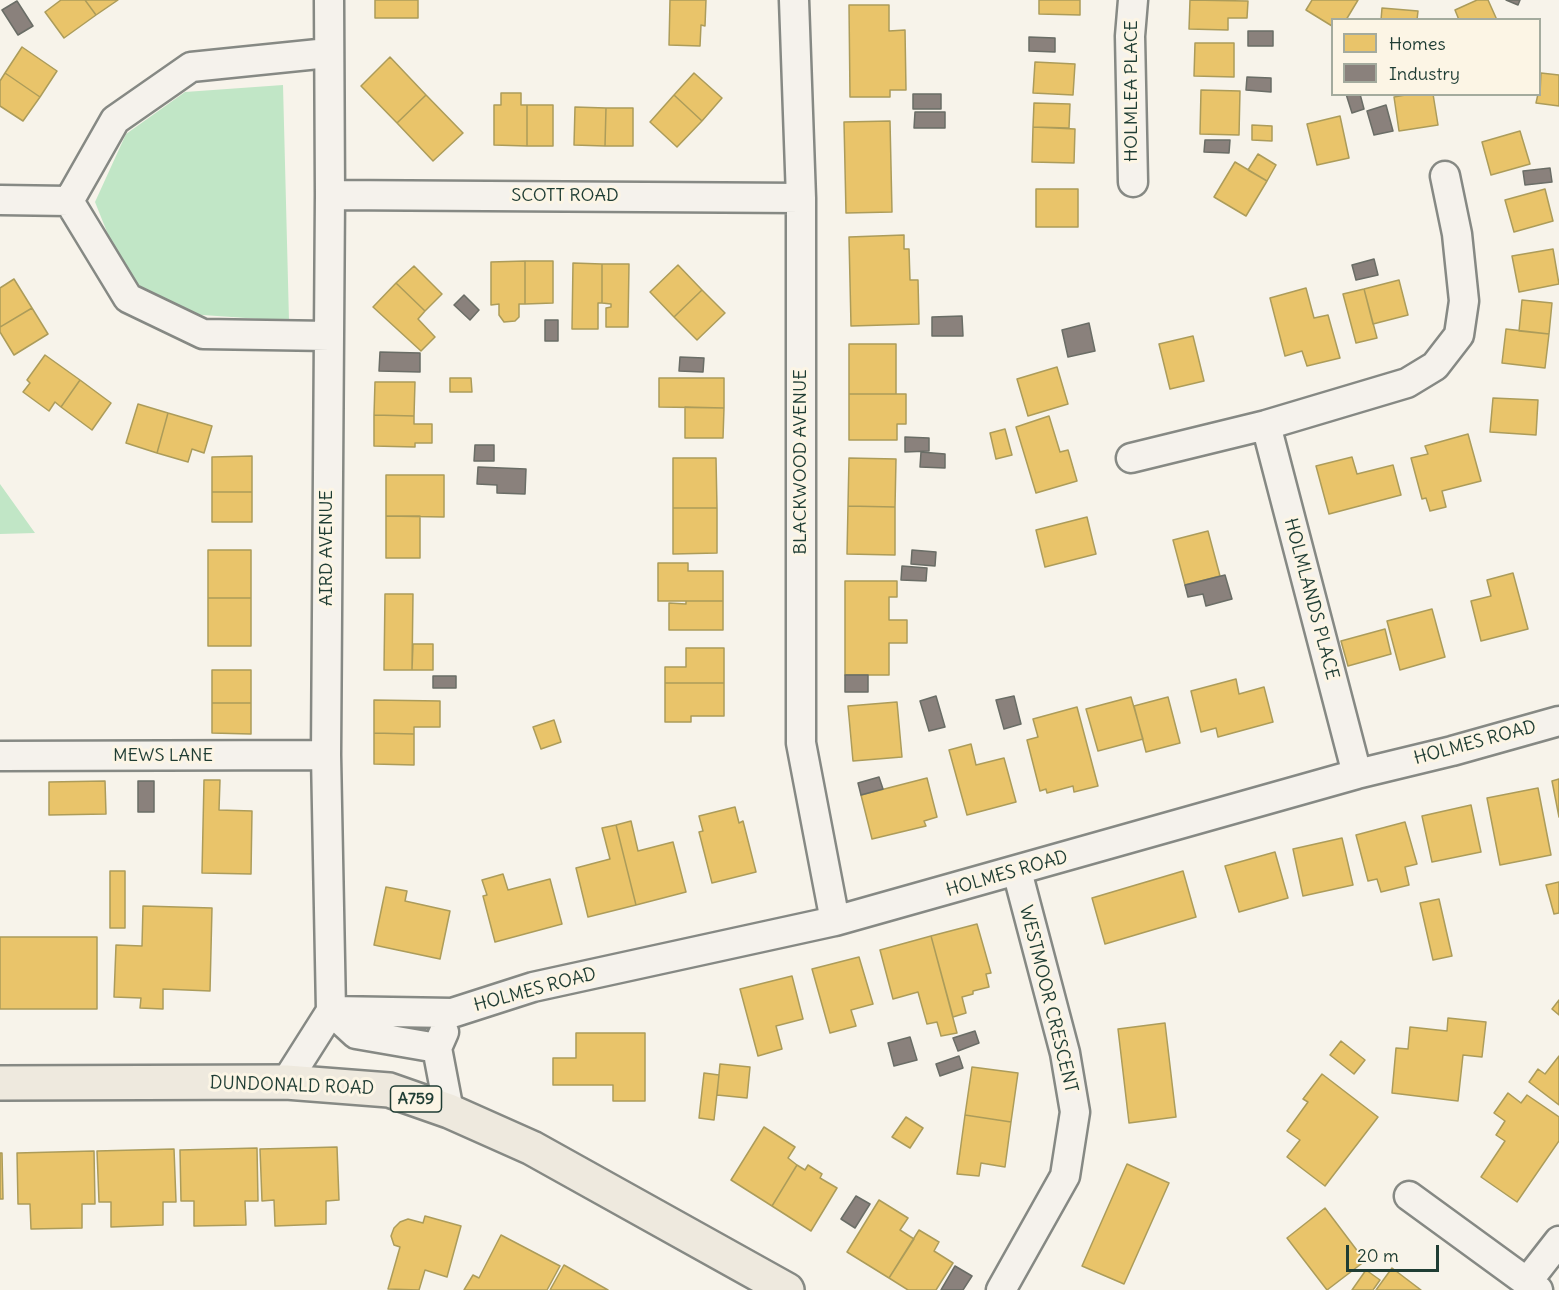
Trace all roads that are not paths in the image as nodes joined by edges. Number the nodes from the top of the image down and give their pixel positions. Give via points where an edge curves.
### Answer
1 (328, 0) edge
2 (794, 0) edge
3 (1133, 0) edge
4 (328, 53) junction
5 (1445, 176) dead end
6 (1133, 182) dead end
7 (330, 195) junction
8 (801, 198) junction
9 (0, 200) edge
10 (69, 201) junction
11 (329, 336) junction
12 (1266, 425) junction
13 (1131, 458) dead end
14 (1559, 721) edge
15 (326, 755) junction
16 (0, 756) edge
17 (1357, 774) junction
18 (1017, 871) junction
19 (835, 921) junction
20 (331, 1011) junction
21 (452, 1014) junction
22 (437, 1048) junction
23 (286, 1082) junction
24 (0, 1083) edge
25 (449, 1111) junction
26 (1409, 1196) dead end
27 (1559, 1241) edge
28 (1533, 1286) edge
29 (787, 1290) edge
30 (1001, 1290) edge

1 - 4 street, AIRD AVENUE
2 - 8 street, BLACKWOOD AVENUE
3 - 6 street, HOLMLEA PLACE
4 - 7 street, AIRD AVENUE
4 - 10 street via 191,67 115,120
5 - 12 street via 1457,234 1464,301 1459,335 1435,366 1407,383
7 - 8 street, SCOTT ROAD
7 - 11 street, AIRD AVENUE
8 - 19 street, BLACKWOOD AVENUE via 801,743
9 - 10 street
10 - 11 street via 128,298 203,334
11 - 15 street, AIRD AVENUE
12 - 13 street
12 - 17 street, HOLMLANDS PLACE
14 - 17 street, HOLMES ROAD
15 - 16 street, MEWS LANE
15 - 20 street, AIRD AVENUE
17 - 18 street, HOLMES ROAD
18 - 19 street, HOLMES ROAD
18 - 30 street, WESTMOOR CRESCENT via 1065,1053 1075,1112 1065,1176
19 - 21 street, HOLMES ROAD via 533,987
20 - 21 street, HOLMES ROAD
20 - 22 street via 356,1034
20 - 23 street
21 - 22 street, HOLMES ROAD
22 - 25 street
23 - 24 main road, DUNDONALD ROAD / A759
23 - 25 main road, DUNDONALD ROAD / A759 via 389,1090
25 - 29 main road, DUNDONALD ROAD / A759 via 532,1148
26 - 28 street
27 - 28 street

